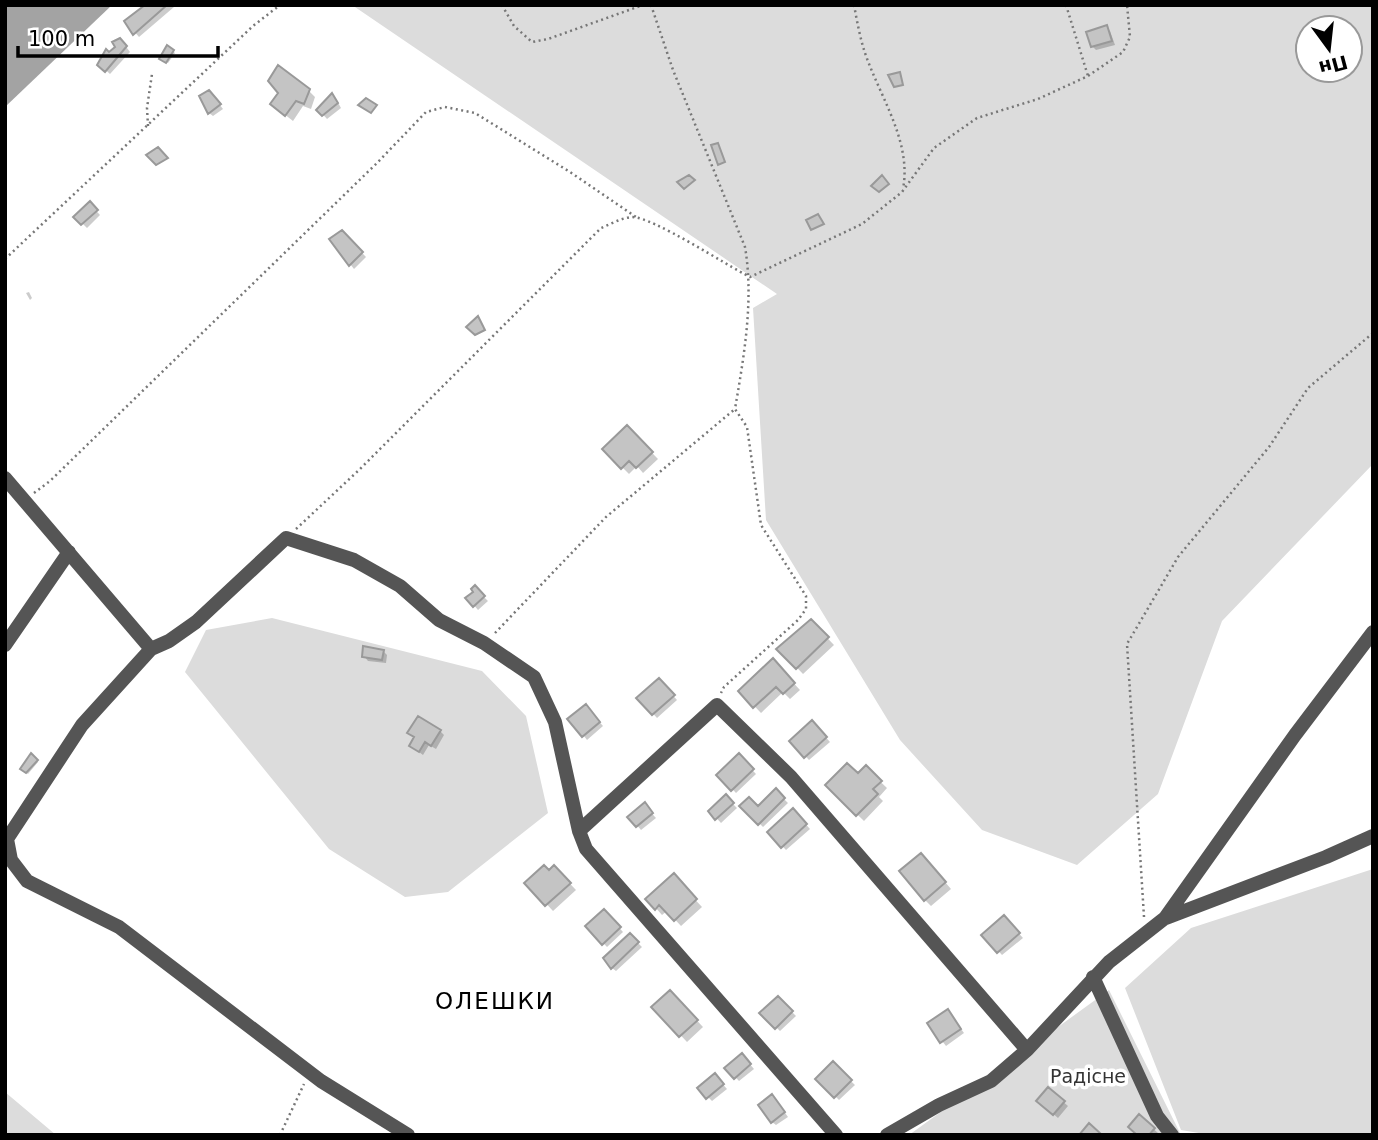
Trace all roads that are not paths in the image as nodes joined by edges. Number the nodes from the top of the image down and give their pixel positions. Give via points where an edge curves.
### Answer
1 (5, 478) edge
2 (69, 552) junction
3 (1373, 632) edge
4 (5, 645) edge
5 (151, 649) junction
6 (579, 831) junction
7 (1373, 836) edge
8 (6, 838) edge
9 (1165, 918) junction
10 (1094, 977) junction
11 (1027, 1050) junction
12 (408, 1135) edge
13 (836, 1135) edge
14 (887, 1135) edge
15 (1172, 1135) edge

1 - 2 street
2 - 4 street
2 - 5 street
3 - 9 street
5 - 6 street via 196,622 286,538 354,560 400,586 439,620 534,677 555,722
5 - 8 street via 82,725
6 - 11 street via 717,705 791,777
6 - 13 street via 586,849
7 - 9 street
8 - 12 street via 11,860 27,881 118,927 310,1072
9 - 10 street
10 - 11 street
10 - 15 street via 1157,1116
11 - 14 street via 991,1080

